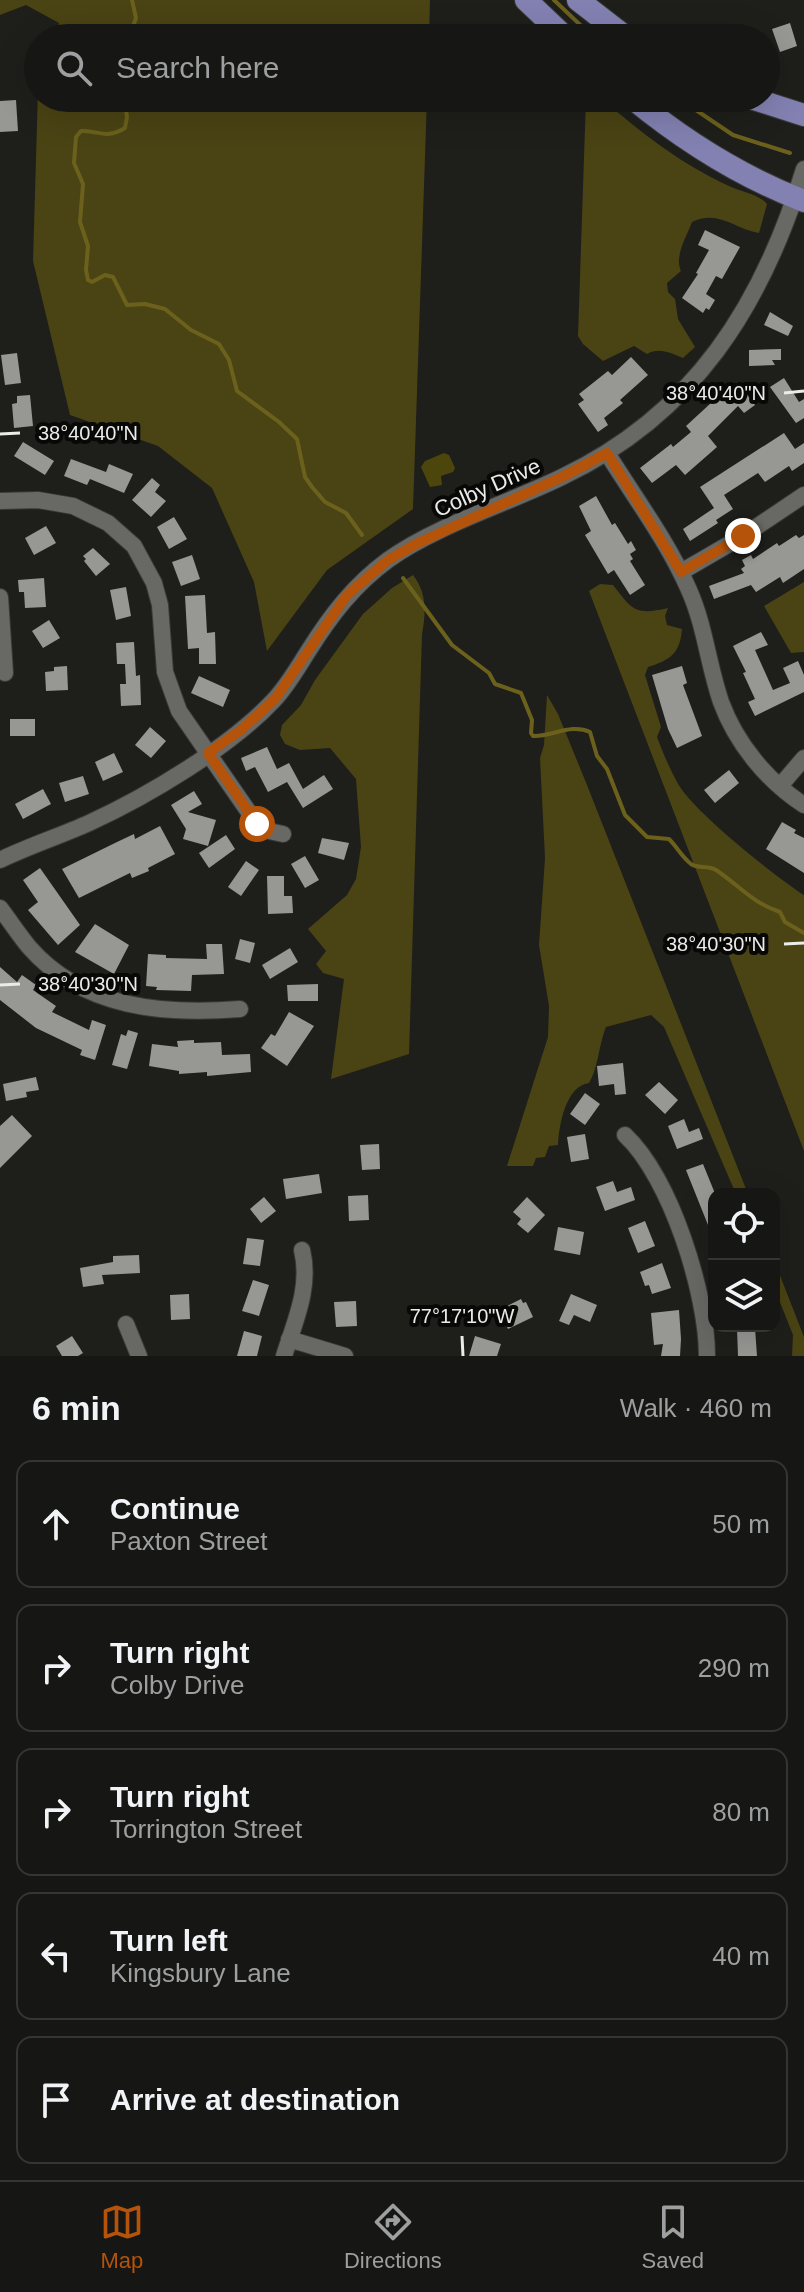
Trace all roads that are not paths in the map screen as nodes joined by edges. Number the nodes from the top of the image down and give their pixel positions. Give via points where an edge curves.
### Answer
1 (526, 0) edge
2 (578, 0) edge
3 (551, 24) edge
4 (609, 24) edge
5 (780, 107) edge
6 (652, 112) edge
7 (804, 115) edge
8 (804, 169) edge
9 (800, 199) edge
10 (607, 453) junction
11 (804, 495) edge
12 (0, 501) edge
13 (681, 572) junction
14 (0, 597) edge
15 (5, 673) dead end
16 (208, 753) junction
17 (804, 758) edge
18 (780, 786) junction
19 (804, 805) edge
20 (283, 834) dead end
21 (0, 860) edge
22 (0, 908) edge
23 (240, 1009) dead end
24 (625, 1135) dead end
25 (302, 1250) dead end
26 (126, 1324) dead end
27 (289, 1339) junction
28 (139, 1356) edge
29 (284, 1356) edge
30 (345, 1356) edge
31 (707, 1356) edge

1 - 3 main road
2 - 4 main road
5 - 7 main road
6 - 9 main road via 706,151
8 - 9 street, Colby Drive
9 - 10 street, Colby Drive via 721,349 665,410
10 - 13 street
10 - 16 street, Colby Drive via 388,560 347,595 275,699
11 - 13 street
12 - 16 street via 73,506 108,523 134,546 160,605 171,692
13 - 18 street via 701,618 727,715 750,755
14 - 15 street
16 - 20 street via 257,824
16 - 21 street, Colby Drive via 128,804
17 - 18 street
18 - 19 street
22 - 23 street via 44,961 101,997 152,1010
24 - 31 street via 653,1171 690,1262
25 - 27 street via 305,1290
26 - 28 street
27 - 29 street
27 - 30 street

